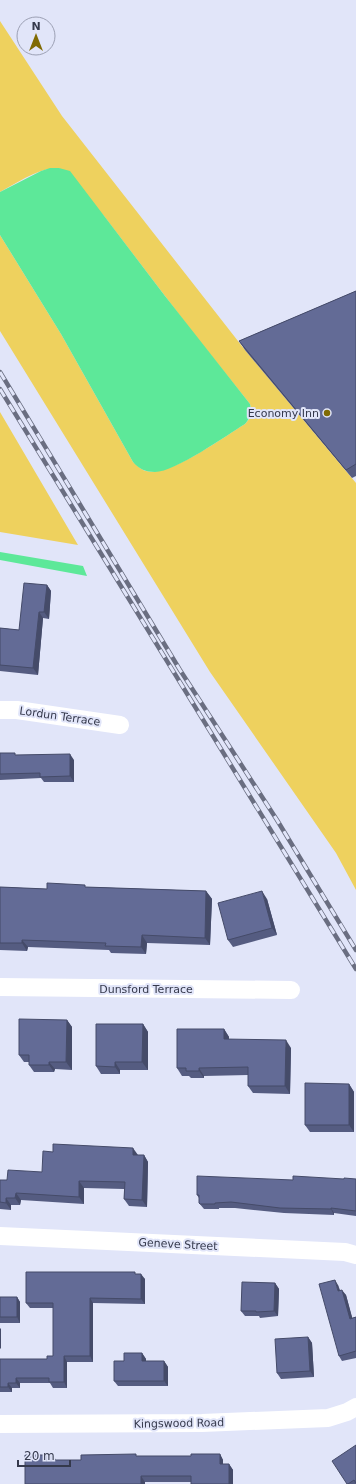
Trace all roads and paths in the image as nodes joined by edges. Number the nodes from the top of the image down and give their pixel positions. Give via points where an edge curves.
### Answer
1 (0, 710) edge
2 (120, 725) dead end
3 (0, 987) edge
4 (291, 990) dead end
5 (0, 1236) edge
6 (356, 1255) edge
7 (356, 1407) edge
8 (0, 1424) edge

1 - 2 street, Lordun Terrace via 17,710
3 - 4 street, Dunsford Terrace
5 - 6 street, Geneve Street via 345,1252
7 - 8 street, Kingswood Road via 328,1418 202,1423

